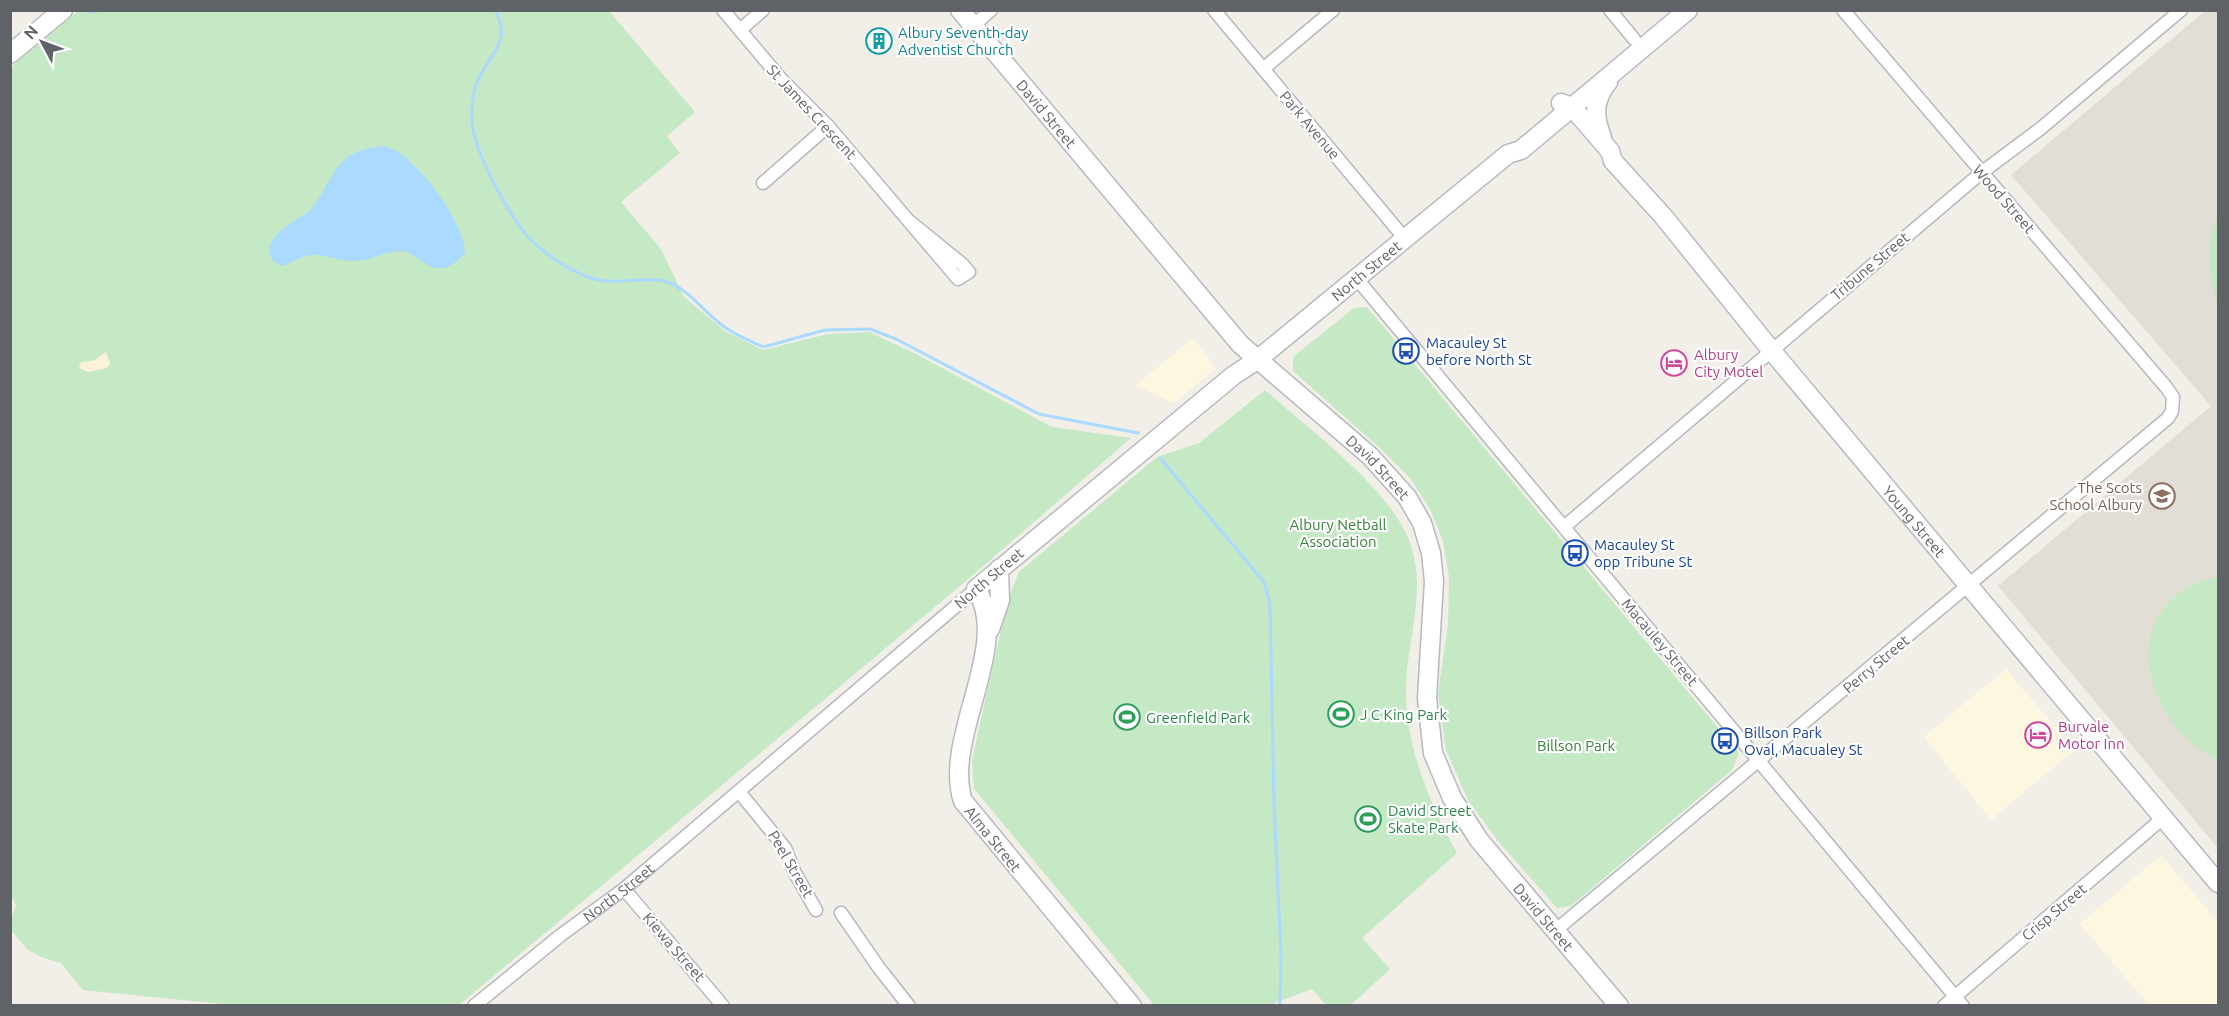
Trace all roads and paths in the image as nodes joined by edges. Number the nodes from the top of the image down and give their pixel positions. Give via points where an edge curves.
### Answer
1 (63, 10) edge
2 (723, 10) edge
3 (763, 10) edge
4 (960, 10) edge
5 (991, 10) edge
6 (1214, 10) edge
7 (1333, 10) edge
8 (1610, 10) edge
9 (1669, 10) edge
10 (1688, 10) edge
11 (1843, 10) edge
12 (2181, 10) edge
13 (973, 26) junction
14 (740, 30) junction
15 (1634, 39) junction
16 (10, 54) edge
17 (1263, 69) junction
18 (1616, 70) junction
19 (1565, 108) junction
20 (828, 126) junction
21 (1611, 156) junction
22 (1981, 173) junction
23 (763, 183) dead end
24 (1406, 240) junction
25 (958, 279) dead end
26 (1357, 279) junction
27 (1771, 350) junction
28 (1257, 360) junction
29 (2166, 387) joint
30 (1564, 527) junction
31 (999, 569) junction
32 (1969, 585) junction
33 (976, 588) junction
34 (986, 636) junction
35 (1759, 762) junction
36 (740, 793) junction
37 (2163, 818) junction
38 (2218, 883) edge
39 (624, 889) junction
40 (816, 910) dead end
41 (841, 913) dead end
42 (1556, 930) junction
43 (1959, 1001) edge
44 (474, 1005) edge
45 (723, 1005) edge
46 (909, 1005) edge
47 (1132, 1005) edge
48 (1619, 1005) edge
49 (1944, 1005) edge

1 - 16 main road
2 - 14 street, St James Crescent
3 - 14 street
4 - 13 main road, David Street
5 - 13 street
6 - 17 street, Park Avenue
7 - 17 street
8 - 15 street
9 - 15 main road, North Street
10 - 18 main road, North Street
11 - 22 street, Wood Street
12 - 22 street, Tribune Street via 2040,129
13 - 28 main road, David Street
14 - 20 street, St James Crescent
15 - 19 main road, North Street
17 - 24 street, Park Avenue
18 - 19 main road, North Street
18 - 21 main road via 1601,90 1595,111
19 - 21 main road, Young Street
19 - 24 main road, North Street via 1521,150 1508,154
20 - 23 street
20 - 25 street, St James Crescent via 909,221 969,272
21 - 27 main road, Young Street
22 - 27 street, Tribune Street
22 - 29 street, Wood Street
24 - 26 main road, North Street
26 - 28 main road, North Street
26 - 30 street, Macauley Street
27 - 30 street, Tribune Street
27 - 32 main road, Young Street
28 - 31 main road, North Street
28 - 42 main road, David Street via 1370,456 1415,510 1431,553 1434,581 1427,698 1433,753 1452,798 1471,829
29 - 32 street, Perry Street via 2174,405 2168,418
30 - 35 street, Macauley Street
31 - 33 main road, North Street
31 - 34 main road, Alma Street via 999,600
32 - 35 street, Perry Street
32 - 37 main road, Young Street
33 - 34 main road, Alma Street via 985,606
33 - 36 street, North Street
34 - 47 main road, Alma Street via 958,776 963,801
35 - 42 street, Perry Street
35 - 43 street, Macauley Street
36 - 39 street, North Street
36 - 40 street, Peel Street via 784,848
37 - 38 main road, Young Street
37 - 43 street, Crisp Street
39 - 44 street, North Street
39 - 45 street, Kiewa Street
41 - 46 street
42 - 48 main road, David Street
43 - 49 street, Crisp Street

